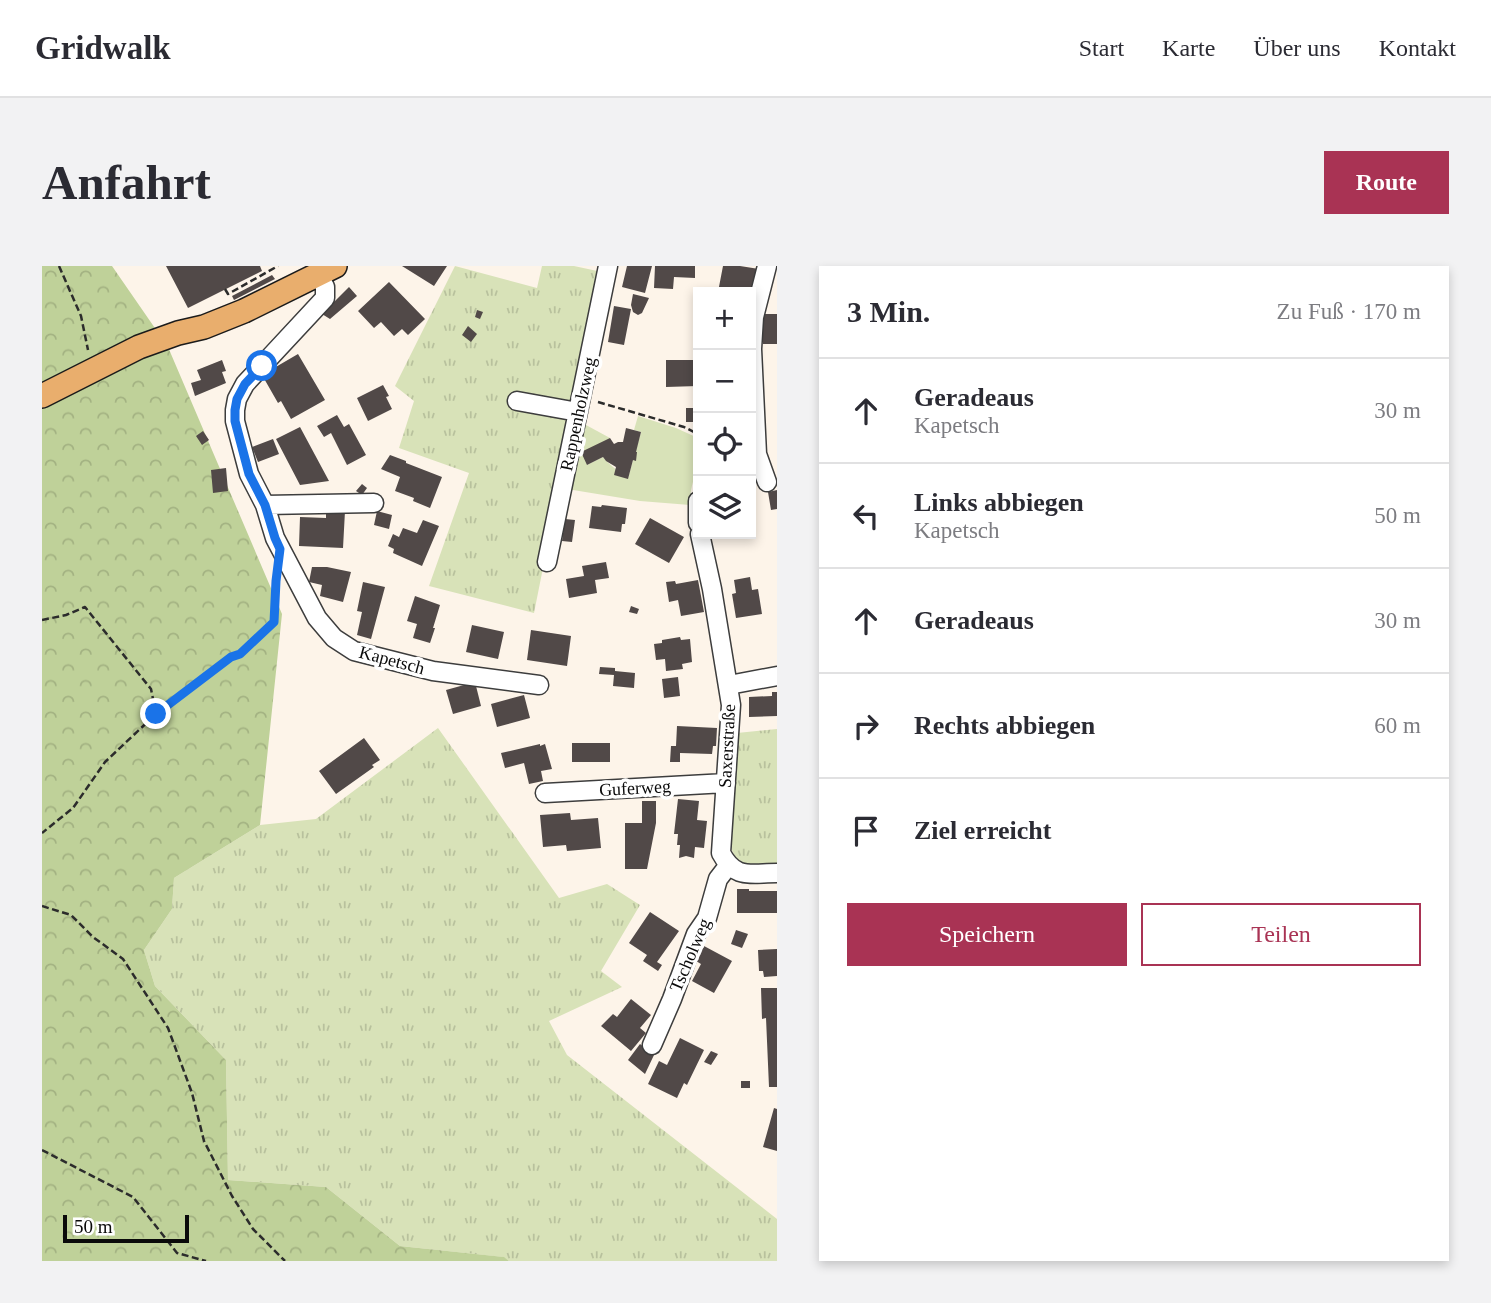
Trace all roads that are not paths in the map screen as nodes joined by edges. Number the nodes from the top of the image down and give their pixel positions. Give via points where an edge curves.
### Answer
1 (608, 266) edge
2 (767, 266) edge
3 (315, 272) edge
4 (42, 396) edge
5 (517, 401) dead end
6 (580, 405) junction
7 (767, 482) dead end
8 (374, 503) dead end
9 (265, 505) junction
10 (701, 539) edge
11 (547, 562) dead end
12 (777, 676) edge
13 (539, 685) dead end
14 (729, 685) junction
15 (726, 783) junction
16 (545, 793) dead end
17 (728, 866) junction
18 (777, 873) edge
19 (652, 1045) dead end

1 - 6 street, Rappenholzweg
2 - 7 street via 754,317 752,349 757,454
3 - 4 main road via 204,327 172,350 102,366
3 - 9 street, Kapetsch via 325,287 325,298 245,384 237,399 235,421 249,474
5 - 6 street
6 - 11 street, Rappenholzweg
8 - 9 street
9 - 13 street, Kapetsch via 275,538 317,618 334,638 354,651 433,671
10 - 14 street, Saxerstraße
12 - 14 street
14 - 15 street, Saxerstraße via 732,712
15 - 16 street, Guferweg
15 - 17 street, Saxerstraße via 721,853
17 - 18 street via 739,873
17 - 19 street, Tscholweg via 718,879 707,918 696,934

